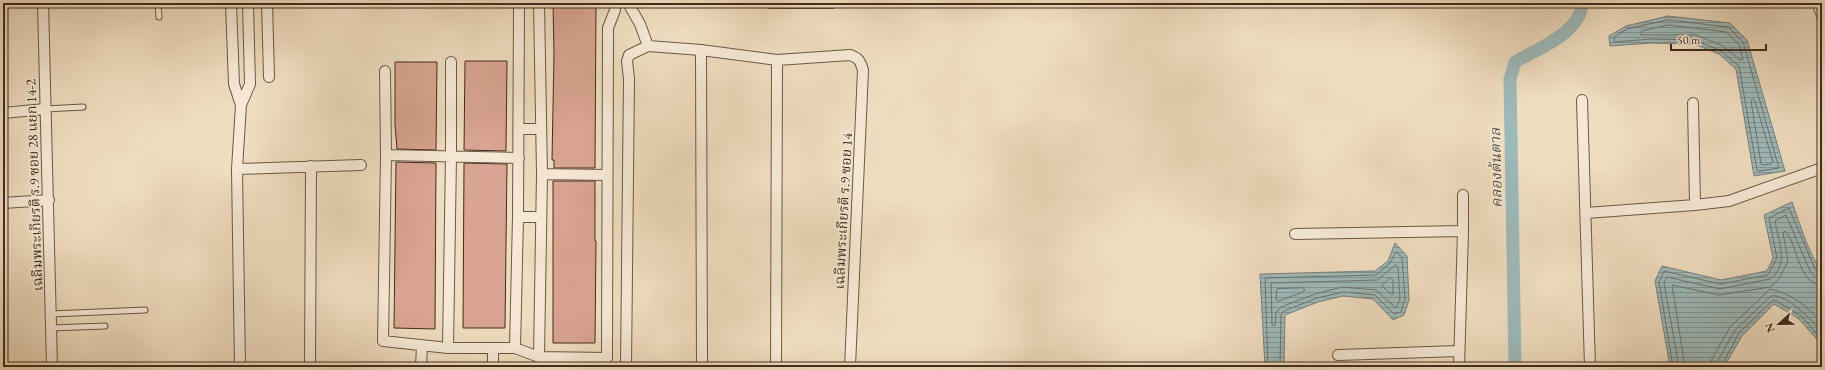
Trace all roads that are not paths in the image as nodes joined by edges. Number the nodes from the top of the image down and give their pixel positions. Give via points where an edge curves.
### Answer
1 (42, 3) edge
2 (158, 3) edge
3 (231, 3) edge
4 (248, 3) edge
5 (268, 3) edge
6 (519, 3) edge
7 (539, 3) edge
8 (628, 3) edge
9 (770, 3) edge
10 (832, 3) edge
11 (1817, 3) edge
12 (615, 10) dead end
13 (1822, 15) edge
14 (159, 17) dead end
15 (648, 46) junction
16 (701, 50) junction
17 (777, 60) junction
18 (451, 62) dead end
19 (385, 71) dead end
20 (269, 77) dead end
21 (1582, 100) dead end
22 (1693, 103) dead end
23 (241, 105) junction
24 (83, 107) dead end
25 (45, 109) junction
26 (3, 113) edge
27 (519, 129) junction
28 (540, 129) junction
29 (386, 155) junction
30 (452, 156) junction
31 (519, 158) junction
32 (362, 165) dead end
33 (311, 166) junction
34 (1822, 168) edge
35 (237, 169) junction
36 (542, 174) junction
37 (607, 175) junction
38 (1463, 195) dead end
39 (49, 200) junction
40 (3, 203) edge
41 (1695, 205) junction
42 (1586, 213) junction
43 (518, 217) junction
44 (541, 217) junction
45 (1463, 231) junction
46 (1295, 234) dead end
47 (145, 310) dead end
48 (51, 314) junction
49 (104, 326) dead end
50 (51, 328) junction
51 (422, 346) junction
52 (448, 348) junction
53 (515, 348) junction
54 (493, 349) junction
55 (1459, 351) junction
56 (1338, 355) dead end
57 (538, 357) junction
58 (573, 363) edge
59 (52, 367) edge
60 (240, 367) edge
61 (310, 367) edge
62 (421, 367) edge
63 (493, 367) edge
64 (626, 367) edge
65 (702, 367) edge
66 (776, 367) edge
67 (850, 367) edge
68 (1459, 367) edge
69 (1590, 367) edge

1 - 25 street, เฉลิมพระเกียรติ ร.9 ซอย 28 แยก 14-2
2 - 14 lane
3 - 23 street via 234,84
4 - 23 street via 250,84
5 - 20 street
6 - 27 street
7 - 28 street
8 - 15 street via 640,24
9 - 10 street
11 - 13 street
12 - 37 street via 608,28
15 - 16 street
15 - 64 street via 629,55 627,61 629,88
16 - 17 street
16 - 65 street
17 - 66 street
17 - 67 street, เฉลิมพระเกียรติ ร.9 ซอย 14 via 850,55 857,57 863,70
18 - 30 street
19 - 29 street
21 - 42 street
22 - 41 street
23 - 35 street
24 - 25 lane
25 - 26 street
25 - 39 street, เฉลิมพระเกียรติ ร.9 ซอย 28 แยก 14-2
27 - 28 street
27 - 31 street
28 - 36 street
29 - 30 street
29 - 51 street via 383,341
30 - 31 street
30 - 52 street
31 - 43 street
32 - 33 street
33 - 35 street
33 - 61 street
34 - 41 street via 1730,201
35 - 60 street
36 - 37 street
36 - 44 street
37 - 58 street via 607,358
38 - 45 street
39 - 40 street
39 - 48 street, เฉลิมพระเกียรติ ร.9 ซอย 28 แยก 14-2
41 - 42 street
42 - 69 street
43 - 44 street
43 - 53 street
44 - 57 street
45 - 46 street
45 - 55 street
47 - 48 lane
48 - 50 street, เฉลิมพระเกียรติ ร.9 ซอย 28 แยก 14-2
49 - 50 lane
50 - 59 street, เฉลิมพระเกียรติ ร.9 ซอย 28 แยก 14-2
51 - 52 street
51 - 62 street
52 - 54 street
53 - 54 street
53 - 57 street
54 - 63 street
55 - 56 street
55 - 68 street
57 - 58 street

